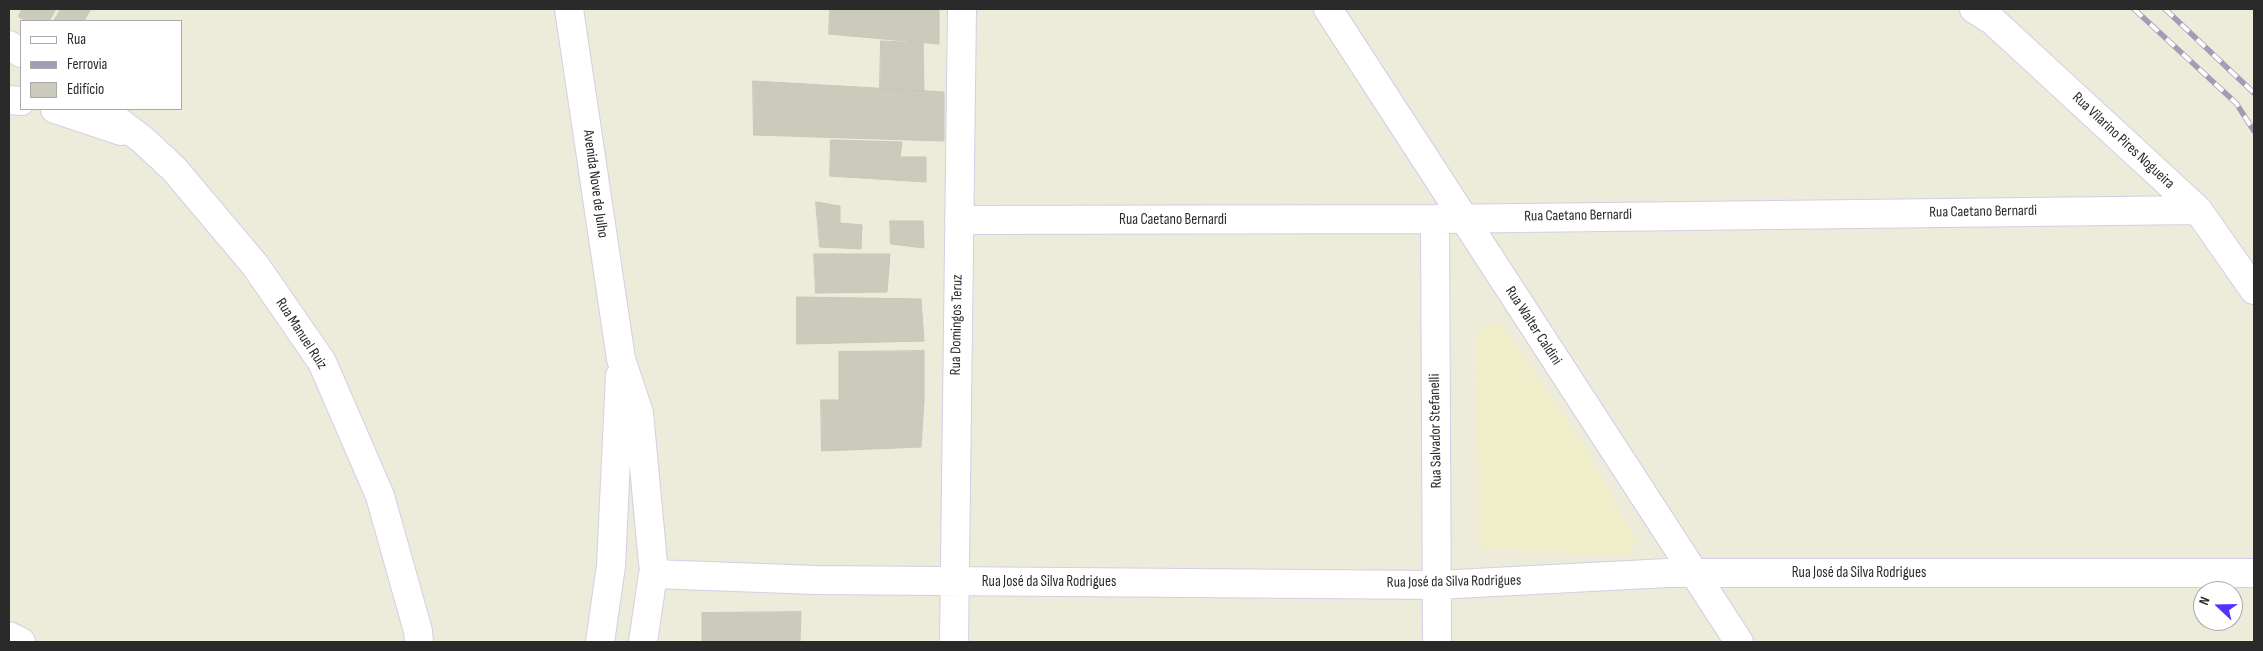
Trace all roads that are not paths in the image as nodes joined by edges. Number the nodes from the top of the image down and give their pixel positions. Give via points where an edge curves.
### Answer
1 (569, 9) edge
2 (962, 9) edge
3 (1328, 9) edge
4 (1974, 9) edge
5 (9, 45) edge
6 (20, 52) edge
7 (58, 110) edge
8 (103, 110) edge
9 (143, 140) junction
10 (2198, 210) junction
11 (1462, 218) junction
12 (1435, 219) junction
13 (959, 220) junction
14 (2254, 290) edge
15 (621, 359) junction
16 (611, 566) junction
17 (653, 568) junction
18 (1696, 573) junction
19 (2254, 573) edge
20 (953, 581) junction
21 (1437, 585) junction
22 (9, 636) edge
23 (20, 642) edge
24 (419, 642) edge
25 (600, 642) edge
26 (644, 642) edge
27 (954, 642) edge
28 (1437, 642) edge
29 (1739, 642) edge

1 - 15 street, Avenida Nove de Julho
2 - 13 street, Rua Domingos Teruz
3 - 11 street, Rua Walter Caldini
4 - 10 street, Rua Vilarino Pires Nogueira via 1993,21
5 - 6 street
7 - 9 street
8 - 9 street, Rua Manuel Ruiz
9 - 24 street, Rua Manuel Ruiz via 174,169 255,265 322,362 380,496
10 - 11 street, Rua Caetano Bernardi
10 - 14 street, Rua Vilarino Pires Nogueira
11 - 12 street, Rua Caetano Bernardi
11 - 18 street, Rua Walter Caldini
12 - 13 street, Rua Caetano Bernardi
12 - 21 street, Rua Salvador Stefanelli
13 - 20 street, Rua Domingos Teruz
15 - 16 street, Avenida Nove de Julho
15 - 17 street, Avenida Nove de Julho via 639,413
16 - 17 street via 625,549 636,548 647,553
16 - 25 street, Avenida Nove de Julho
17 - 20 street, Rua José da Silva Rodrigues via 816,580
17 - 26 street, Avenida Nove de Julho
18 - 19 street, Rua José da Silva Rodrigues
18 - 21 street, Rua José da Silva Rodrigues
18 - 29 street, Rua Walter Caldini
20 - 21 street, Rua José da Silva Rodrigues
20 - 27 street, Rua Domingos Teruz
21 - 28 street, Rua Salvador Stefanelli
22 - 23 street

